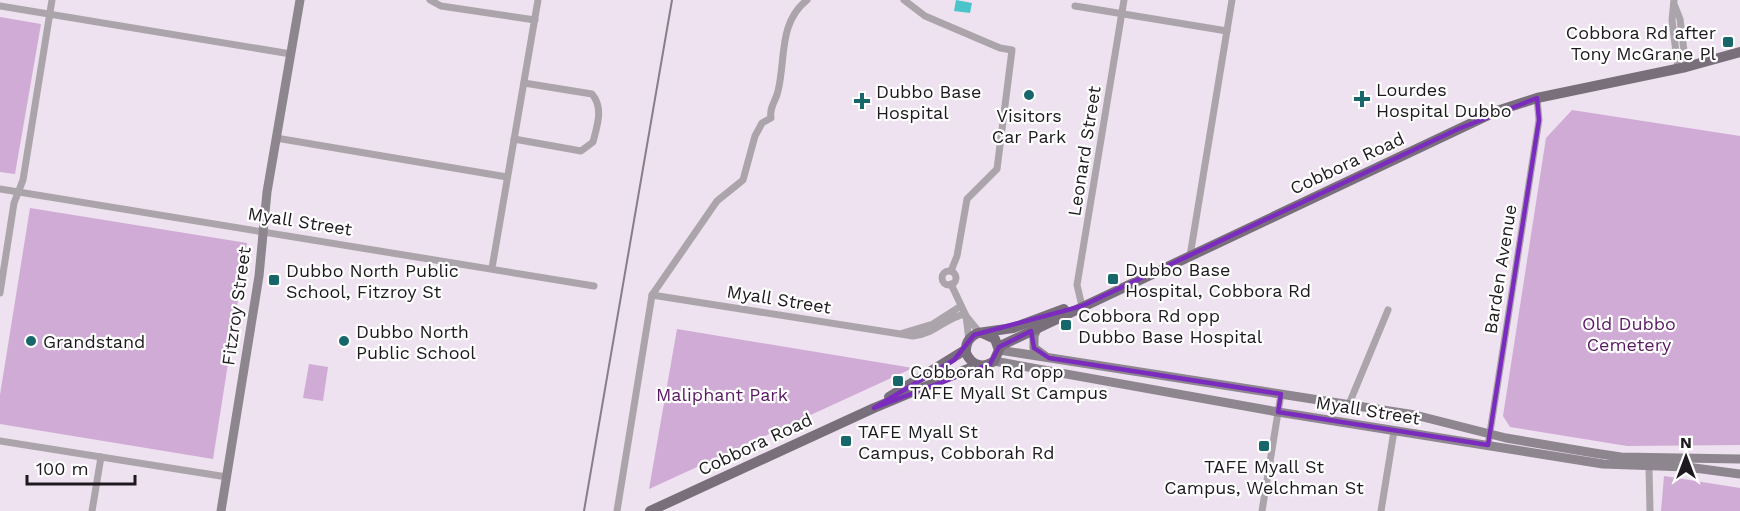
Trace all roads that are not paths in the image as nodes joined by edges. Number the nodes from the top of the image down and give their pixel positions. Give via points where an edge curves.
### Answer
1 (52, 0) edge
2 (300, 0) edge
3 (430, 0) edge
4 (538, 0) edge
5 (807, 0) edge
6 (904, 0) edge
7 (1124, 0) edge
8 (1232, 0) edge
9 (1674, 2) edge
10 (0, 6) edge
11 (1075, 6) dead end
12 (50, 14) junction
13 (1122, 14) junction
14 (535, 20) junction
15 (1227, 31) junction
16 (1740, 52) edge
17 (291, 54) junction
18 (1682, 68) junction
19 (524, 83) junction
20 (1537, 98) junction
21 (276, 138) junction
22 (514, 139) junction
23 (507, 177) junction
24 (0, 189) edge
25 (18, 192) junction
26 (263, 231) junction
27 (1190, 256) junction
28 (492, 268) junction
29 (594, 286) dead end
30 (0, 293) edge
31 (652, 295) junction
32 (961, 306) junction
33 (1082, 306) junction
34 (1388, 310) dead end
35 (965, 315) junction
36 (1038, 327) junction
37 (981, 333) junction
38 (901, 334) junction
39 (967, 345) junction
40 (998, 349) junction
41 (1049, 358) junction
42 (994, 361) junction
43 (977, 365) junction
44 (1281, 394) junction
45 (1349, 404) junction
46 (874, 408) junction
47 (1278, 412) junction
48 (1394, 431) junction
49 (1489, 435) junction
50 (0, 441) edge
51 (1488, 445) junction
52 (101, 458) junction
53 (1740, 459) edge
54 (1649, 467) junction
55 (1740, 474) edge
56 (227, 477) junction
57 (92, 511) edge
58 (221, 511) edge
59 (617, 511) edge
60 (650, 511) edge
61 (1262, 511) edge
62 (1381, 511) edge
63 (1650, 511) edge

1 - 12 street
2 - 17 street, Fitzroy Street
3 - 14 street via 441,6
4 - 14 street
5 - 31 street via 787,27 771,118 762,123 755,136 743,180 717,201
6 - 32 street via 925,16 1012,50 997,169 968,199 957,256 951,271 944,272 942,279 951,284
7 - 13 street, Leonard Street
8 - 15 street
9 - 18 street via 1680,20
10 - 12 street
11 - 13 street
12 - 17 street
12 - 25 street
13 - 15 street
13 - 33 street, Leonard Street via 1077,285
14 - 19 street
15 - 27 street
16 - 18 main road, Cobbora Road
17 - 21 street, Fitzroy Street
18 - 20 main road, Cobbora Road
19 - 22 street
19 - 22 street via 592,94 598,101 599,114 593,142 581,151
20 - 27 main road, Cobbora Road via 1497,111
20 - 49 street, Barden Avenue via 1539,120
21 - 23 street
21 - 26 street, Fitzroy Street
22 - 23 street
23 - 28 street
24 - 25 street, Myall Street
25 - 26 street, Myall Street
25 - 30 street
26 - 28 street, Myall Street
26 - 56 street, Fitzroy Street
27 - 33 main road, Cobbora Road
28 - 29 street, Myall Street
31 - 38 street, Myall Street
31 - 59 street
32 - 35 street
32 - 38 street, Myall Street via 933,324
33 - 36 main road, Cobbora Road
33 - 37 main road, Cobbora Road via 1013,328
34 - 45 street
35 - 37 street
35 - 38 street, Myall Street via 954,317 928,334
35 - 39 street
36 - 40 main road, Cobbora Road
36 - 41 street via 1034,348
37 - 39 main road
37 - 40 main road via 995,339
39 - 43 main road via 969,360
39 - 46 main road, Cobbora Road
40 - 41 street, Myall Street
40 - 42 main road
41 - 44 street, Myall Street
42 - 43 main road via 986,366
42 - 47 street, Myall Street
43 - 46 main road, Cobbora Road
44 - 45 street, Myall Street
44 - 47 street
45 - 49 street, Myall Street via 1436,419
46 - 60 main road, Cobbora Road
47 - 48 street, Myall Street
47 - 61 street
48 - 51 street, Myall Street
48 - 62 street
49 - 51 street, Barden Avenue
49 - 53 street, Myall Street via 1621,457
50 - 52 street
51 - 54 street, Myall Street via 1603,464
52 - 56 street
52 - 57 street
54 - 55 street, Myall Street
54 - 63 street
56 - 58 street, Fitzroy Street

